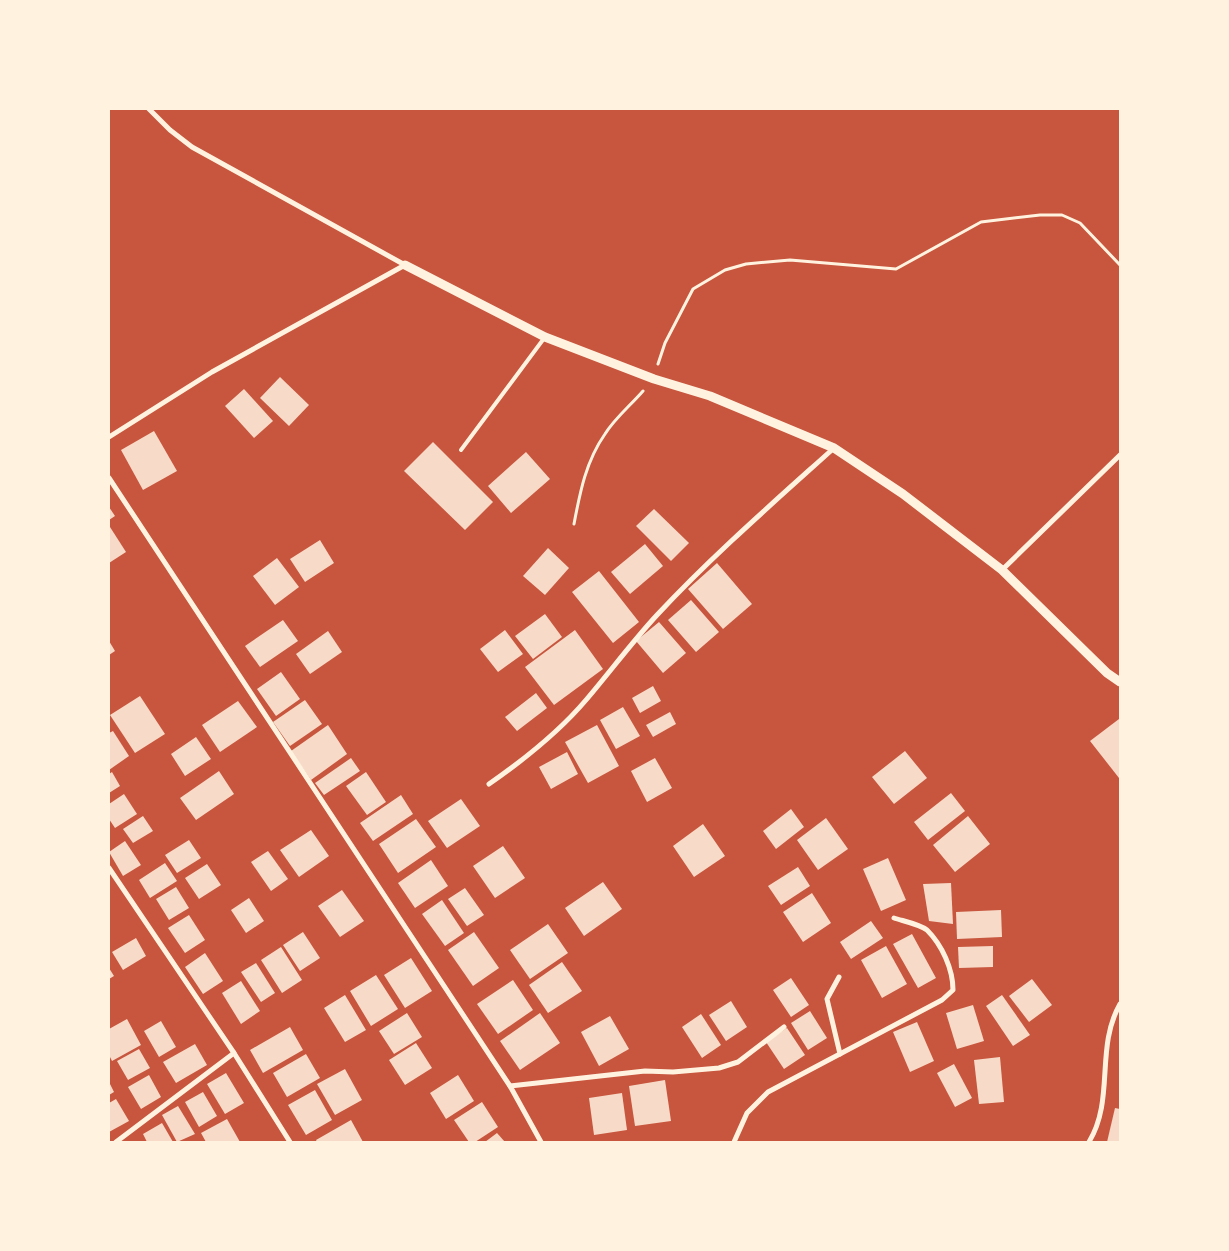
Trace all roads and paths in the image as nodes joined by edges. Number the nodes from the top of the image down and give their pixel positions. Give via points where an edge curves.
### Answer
1 (150, 109) edge
2 (405, 265) junction
3 (1120, 265) edge
4 (544, 337) junction
5 (654, 379) junction
6 (109, 438) edge
7 (834, 448) junction
8 (461, 450) dead end
9 (1120, 455) edge
10 (109, 478) edge
11 (574, 524) dead end
12 (1002, 570) junction
13 (1120, 682) edge
14 (489, 784) dead end
15 (109, 868) edge
16 (894, 918) dead end
17 (839, 977) dead end
18 (1120, 1004) edge
19 (784, 1027) dead end
20 (234, 1053) junction
21 (840, 1054) junction
22 (510, 1086) junction
23 (116, 1142) edge
24 (290, 1142) edge
25 (541, 1142) edge
26 (734, 1142) edge
27 (1089, 1142) edge

1 - 2 street via 192,147
2 - 4 street
2 - 6 street via 212,372
3 - 5 path via 1080,223 1062,215 981,222 896,269 790,260 746,264 725,270 692,289 664,343
4 - 5 street
4 - 8 lane
5 - 7 street via 710,396
5 - 11 path via 605,433 591,458 580,490
7 - 12 street via 903,494
7 - 14 street via 658,613 559,728 527,758
9 - 12 street
10 - 22 street
12 - 13 street
15 - 20 street
16 - 21 street via 926,929 942,950 953,976 953,990 942,1000
17 - 21 street via 827,999
18 - 27 street via 1106,1041 1104,1095
19 - 22 street via 738,1062 724,1067 645,1071
20 - 23 street
20 - 24 street
21 - 26 street via 768,1092 747,1113
22 - 25 street

